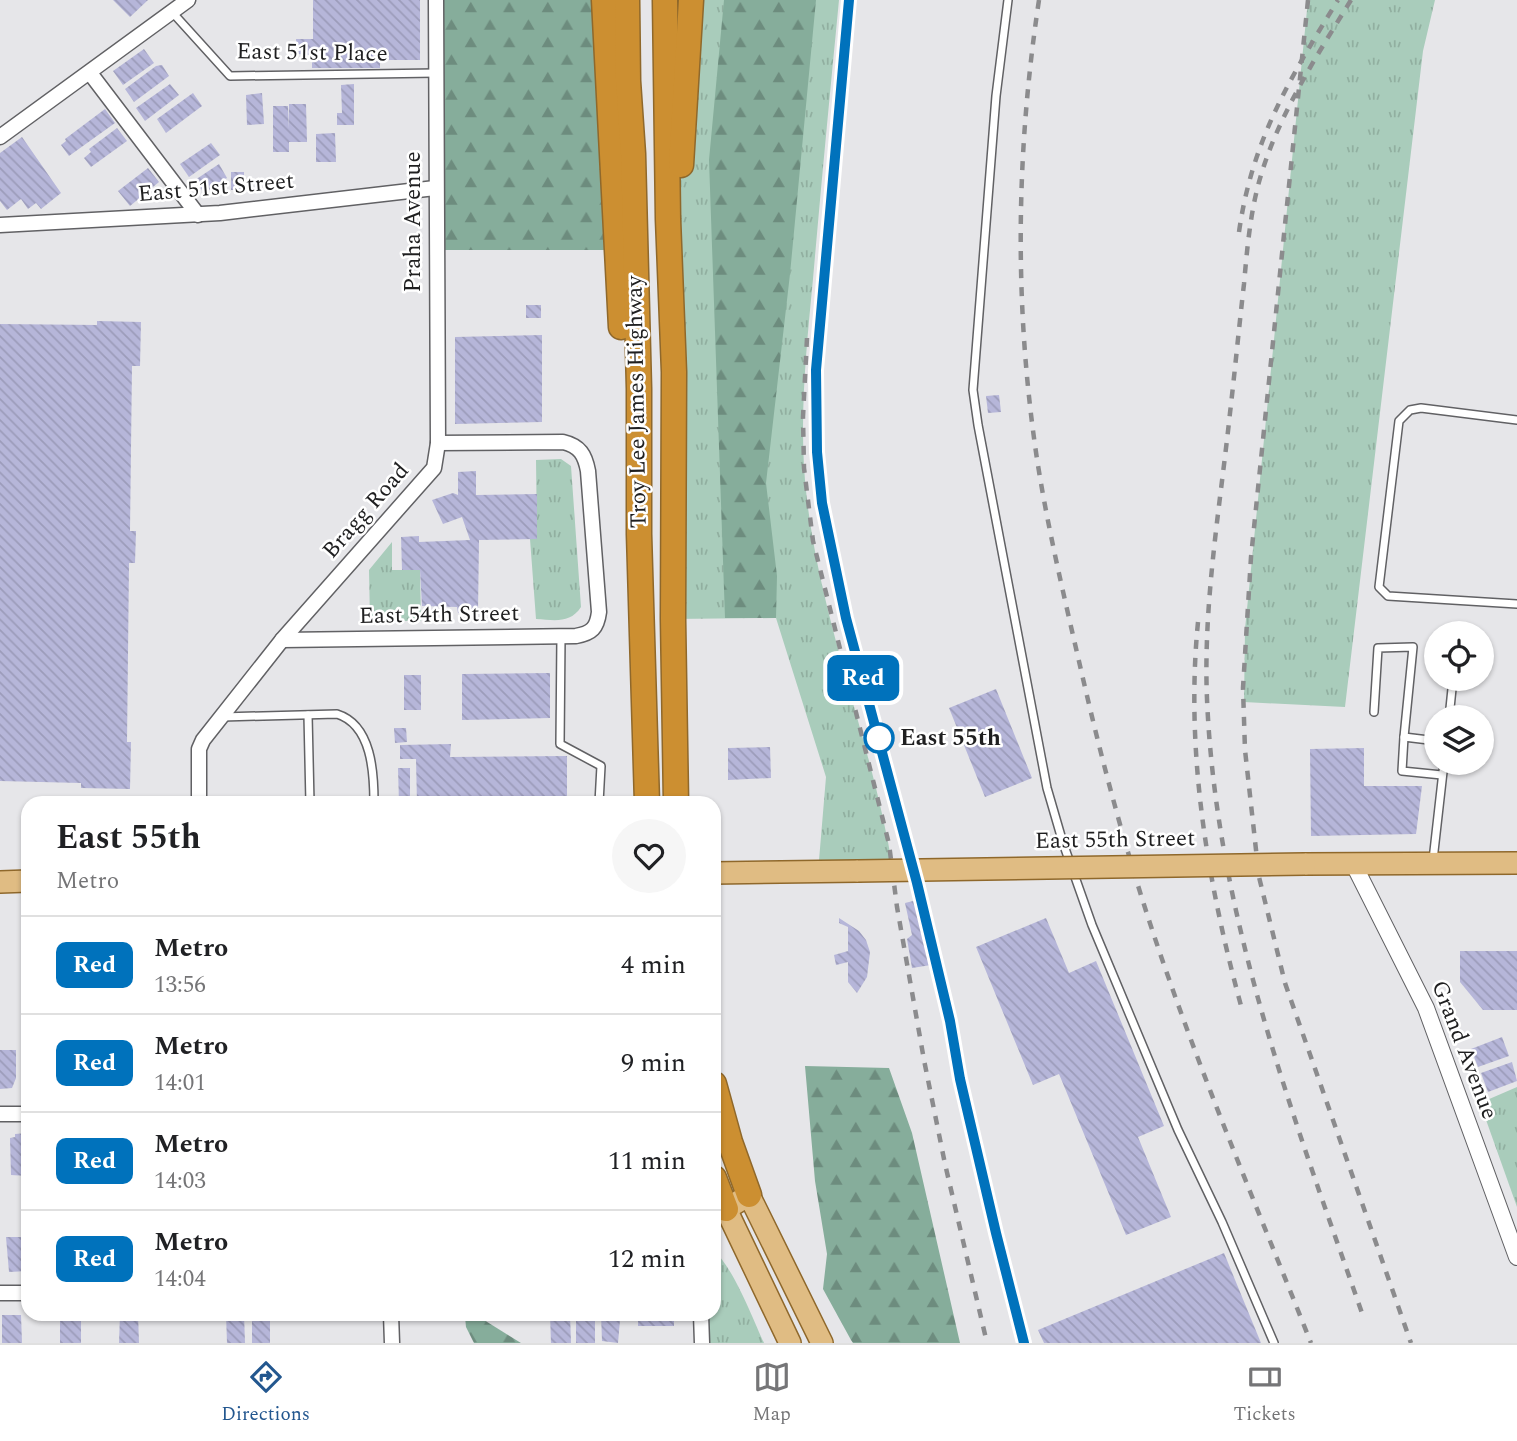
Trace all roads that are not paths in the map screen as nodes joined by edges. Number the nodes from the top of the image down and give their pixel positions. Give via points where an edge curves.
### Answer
1 (188, 0) edge
2 (436, 0) edge
3 (604, 0) edge
4 (627, 0) edge
5 (665, 0) edge
6 (691, 0) edge
7 (1008, 0) edge
8 (172, 12) junction
9 (90, 73) junction
10 (436, 73) junction
11 (0, 137) edge
12 (435, 188) junction
13 (198, 215) junction
14 (0, 225) edge
15 (674, 372) junction
16 (1517, 420) edge
17 (438, 443) junction
18 (639, 534) junction
19 (1517, 604) edge
20 (561, 636) junction
21 (282, 640) junction
22 (1374, 712) dead end
23 (309, 715) junction
24 (222, 717) junction
25 (1404, 737) junction
26 (1424, 739) edge
27 (1424, 773) edge
28 (1442, 775) edge
29 (199, 796) edge
30 (310, 796) edge
31 (374, 796) edge
32 (599, 796) edge
33 (647, 796) edge
34 (676, 796) edge
35 (1517, 863) edge
36 (1433, 864) junction
37 (1354, 865) junction
38 (721, 873) edge
39 (21, 881) edge
40 (0, 882) edge
41 (721, 1109) edge
42 (0, 1114) edge
43 (21, 1114) edge
44 (749, 1195) junction
45 (721, 1210) edge
46 (721, 1213) edge
47 (1517, 1257) edge
48 (0, 1293) edge
49 (21, 1293) edge
50 (391, 1321) edge
51 (701, 1321) edge
52 (392, 1343) edge
53 (702, 1343) edge
54 (790, 1343) edge
55 (822, 1343) edge
56 (1274, 1343) edge

1 - 8 street
2 - 10 street, Praha Avenue
3 - 18 highway via 623,372
4 - 18 highway, Troy Lee James Highway
5 - 15 highway, Troy Lee James Highway
6 - 15 highway
7 - 56 lane via 973,390 1047,788 1092,925
8 - 9 street
8 - 10 lane, East 51st Place via 230,76
9 - 11 street
9 - 13 street
10 - 12 street, Praha Avenue
12 - 13 street, East 51st Street
12 - 17 street, Praha Avenue
13 - 14 street, East 51st Street
15 - 34 highway, Troy Lee James Highway
16 - 19 lane via 1421,408 1410,410 1399,421 1379,587 1388,596
17 - 20 street, East 54th Street via 563,442 574,444 585,456 599,612 589,634
17 - 21 street, Bragg Road via 433,468
18 - 33 highway, Troy Lee James Highway
20 - 21 street, East 54th Street
20 - 32 lane via 560,744 601,766
21 - 24 street, Bragg Road
22 - 25 lane via 1378,648 1413,647
23 - 24 lane
23 - 30 lane
23 - 31 lane via 348,718 374,766
24 - 29 street, Bragg Road via 199,750
25 - 26 lane
25 - 27 lane via 1402,771
28 - 36 lane
35 - 36 main road, East 55th Street
36 - 37 main road, East 55th Street
37 - 38 main road, East 55th Street, bridge
37 - 47 street, Grand Avenue via 1426,1008
39 - 40 main road
41 - 44 highway
42 - 43 street
44 - 45 main road
44 - 55 main road
46 - 54 main road
48 - 49 street
50 - 52 street
51 - 53 street

